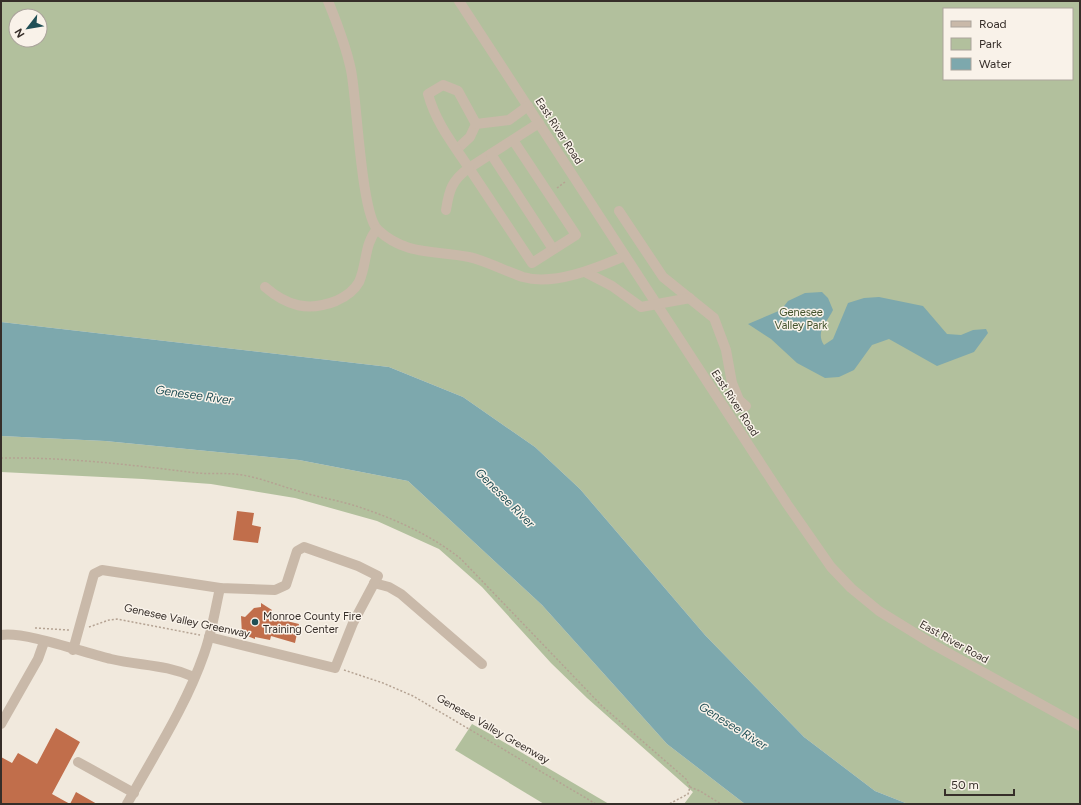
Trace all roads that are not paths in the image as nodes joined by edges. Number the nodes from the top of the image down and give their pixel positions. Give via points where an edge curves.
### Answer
1 (328, 1) edge
2 (459, 1) edge
3 (528, 106) junction
4 (539, 123) junction
5 (476, 124) junction
6 (513, 140) junction
7 (457, 149) junction
8 (491, 154) junction
9 (469, 168) junction
10 (446, 210) dead end
11 (619, 211) dead end
12 (377, 230) junction
13 (553, 249) junction
14 (626, 256) junction
15 (585, 272) junction
16 (265, 287) dead end
17 (690, 298) junction
18 (657, 305) junction
19 (746, 406) dead end
20 (374, 583) junction
21 (220, 588) junction
22 (1, 635) edge
23 (209, 637) junction
24 (44, 642) junction
25 (74, 650) junction
26 (482, 664) dead end
27 (194, 677) junction
28 (1, 724) edge
29 (1080, 726) edge
30 (78, 762) dead end
31 (134, 793) junction
32 (127, 804) edge

1 - 12 street via 343,39 351,70 364,177 373,223
2 - 3 street, East River Road
3 - 4 street, East River Road
3 - 5 street via 509,120
4 - 6 street
4 - 14 street, East River Road
5 - 7 street via 470,137
5 - 7 street via 458,91 443,86 428,94 433,111 448,139
6 - 8 street
6 - 13 street via 576,235
7 - 9 street
8 - 9 street
8 - 13 street
9 - 10 street via 455,180
9 - 13 street via 532,263
11 - 17 street via 663,277
12 - 15 street via 398,244 413,250 470,257 525,277 547,278
12 - 16 street via 370,242 359,282 339,300 315,307 301,307 279,298
14 - 15 street
14 - 18 street, East River Road
15 - 18 street via 612,286 641,307
17 - 18 street
17 - 19 street via 714,318 726,350 732,383 739,400
18 - 29 street, East River Road via 801,526 831,567 851,588 899,624
20 - 21 street via 378,576 358,566 304,548 297,551 286,585 275,590
20 - 23 street, Genesee Valley Greenway via 353,623 335,668
20 - 26 street via 398,591
21 - 23 street
21 - 25 street via 102,570 94,574
22 - 24 street via 16,635
23 - 27 street
24 - 25 street
24 - 28 street via 38,659
25 - 27 street via 122,662 169,668
27 - 31 street
30 - 31 street
31 - 32 street

